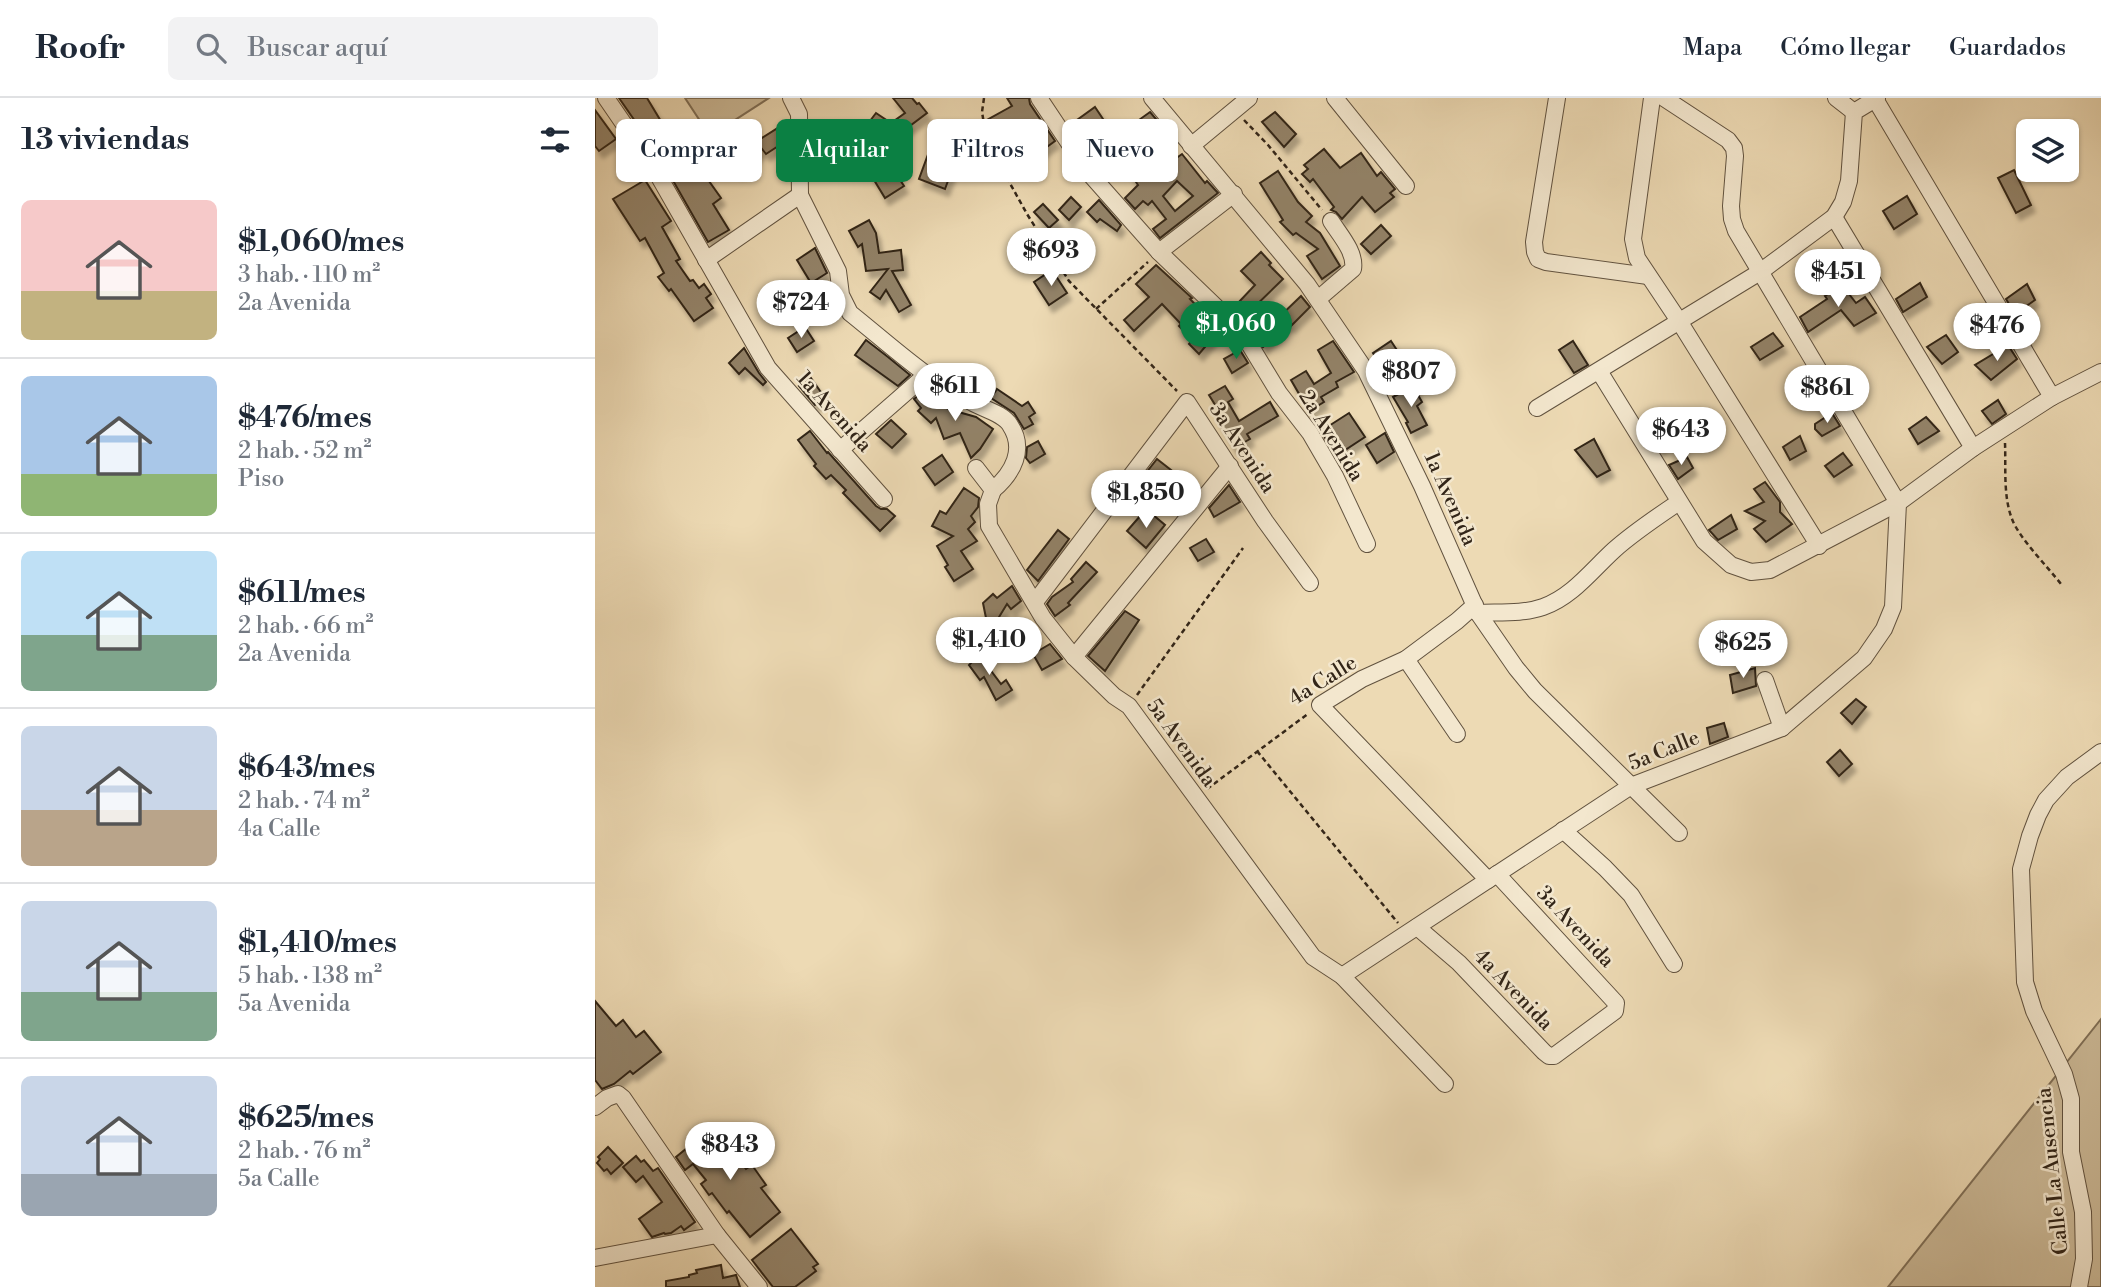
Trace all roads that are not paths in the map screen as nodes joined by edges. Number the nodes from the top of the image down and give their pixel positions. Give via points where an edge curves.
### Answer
1 (605, 98) edge
2 (791, 98) edge
3 (1039, 98) edge
4 (1152, 98) edge
5 (1249, 98) edge
6 (1335, 98) edge
7 (1557, 98) edge
8 (1652, 98) edge
9 (1664, 98) edge
10 (1836, 98) edge
11 (1876, 99) edge
12 (1854, 112) junction
13 (1191, 146) junction
14 (1406, 186) dead end
15 (1234, 194) junction
16 (800, 195) junction
17 (1834, 216) junction
18 (1331, 221) road end
19 (1159, 252) junction
20 (706, 260) junction
21 (1760, 272) junction
22 (1648, 276) junction
23 (1318, 299) junction
24 (1679, 321) junction
25 (1599, 371) junction
26 (2101, 372) edge
27 (927, 374) junction
28 (2052, 397) junction
29 (1537, 408) dead end
30 (1973, 448) junction
31 (840, 450) junction
32 (1230, 466) junction
33 (975, 468) dead end
34 (993, 490) junction
35 (884, 499) dead end
36 (1679, 502) junction
37 (1898, 503) junction
38 (1367, 544) dead end
39 (1819, 546) junction
40 (1310, 583) dead end
41 (1035, 603) junction
42 (1476, 609) junction
43 (1074, 657) junction
44 (1406, 659) junction
45 (1765, 680) dead end
46 (1320, 705) joint
47 (1782, 728) junction
48 (1457, 734) dead end
49 (2101, 752) edge
50 (1631, 786) junction
51 (1563, 830) junction
52 (1679, 834) dead end
53 (1493, 877) junction
54 (1412, 930) junction
55 (1674, 964) dead end
56 (1342, 976) junction
57 (1615, 1012) joint
58 (1445, 1084) dead end
59 (595, 1107) edge
60 (717, 1235) junction
61 (595, 1258) edge
62 (759, 1287) edge
63 (2079, 1287) edge

1 - 20 street, 1a Avenida via 654,168
2 - 16 street via 799,114
3 - 19 street, 2a Avenida via 1089,173
4 - 13 street, 1a Avenida
5 - 13 street
6 - 14 street
7 - 22 street via 1534,242 1538,260
8 - 22 street via 1633,239
9 - 21 street via 1734,148 1731,219
10 - 12 street
11 - 12 street
11 - 28 street
12 - 17 street via 1849,181
13 - 15 street, 1a Avenida
15 - 19 street
15 - 23 street, 1a Avenida
16 - 20 street
16 - 27 street via 838,271 841,295 850,313
17 - 21 street
17 - 30 street
18 - 23 street via 1355,262 1353,269
19 - 38 street, 2a Avenida via 1251,344 1335,476
20 - 31 street, 1a Avenida via 768,368
21 - 24 street
21 - 37 street
22 - 24 street
23 - 42 street, 1a Avenida via 1375,386
24 - 25 street
24 - 39 street
25 - 29 street
25 - 36 street
26 - 28 street
27 - 31 street
27 - 34 street via 1008,421 1019,446 1016,461
28 - 30 street
30 - 37 street
31 - 35 street, 1a Avenida
32 - 40 street, 3a Avenida
32 - 41 street, 3a Avenida via 1187,402
32 - 43 street
33 - 34 street
34 - 41 street, 5a Avenida via 989,526
36 - 39 street via 1704,541 1731,565 1751,572 1770,570
36 - 42 street via 1544,607
37 - 39 street
37 - 47 street, 5a Calle via 1893,607 1884,629 1864,658
41 - 43 street, 5a Avenida
42 - 44 street, 4a Calle
42 - 50 street, 1a Avenida via 1535,691
43 - 56 street, 5a Avenida via 1129,706 1313,957
44 - 46 street, 4a Calle
44 - 48 street
45 - 47 street
46 - 53 street, 3a Avenida
47 - 50 street, 5a Calle
49 - 63 street, Calle La Ausencia via 2067,777 2046,800 2021,869 2025,982 2071,1099 2071,1153 2083,1212 2084,1259
50 - 51 street, 5a Calle
50 - 52 street, 1a Avenida
51 - 53 street, 5a Calle
51 - 55 street via 1631,895
53 - 54 street, 5a Calle
53 - 57 street, 3a Avenida via 1610,995
54 - 56 street, 5a Calle
54 - 57 street, 4a Avenida via 1459,963 1549,1056
56 - 58 street, 5a Avenida
59 - 60 street via 618,1094 623,1098
60 - 61 street
60 - 62 street

